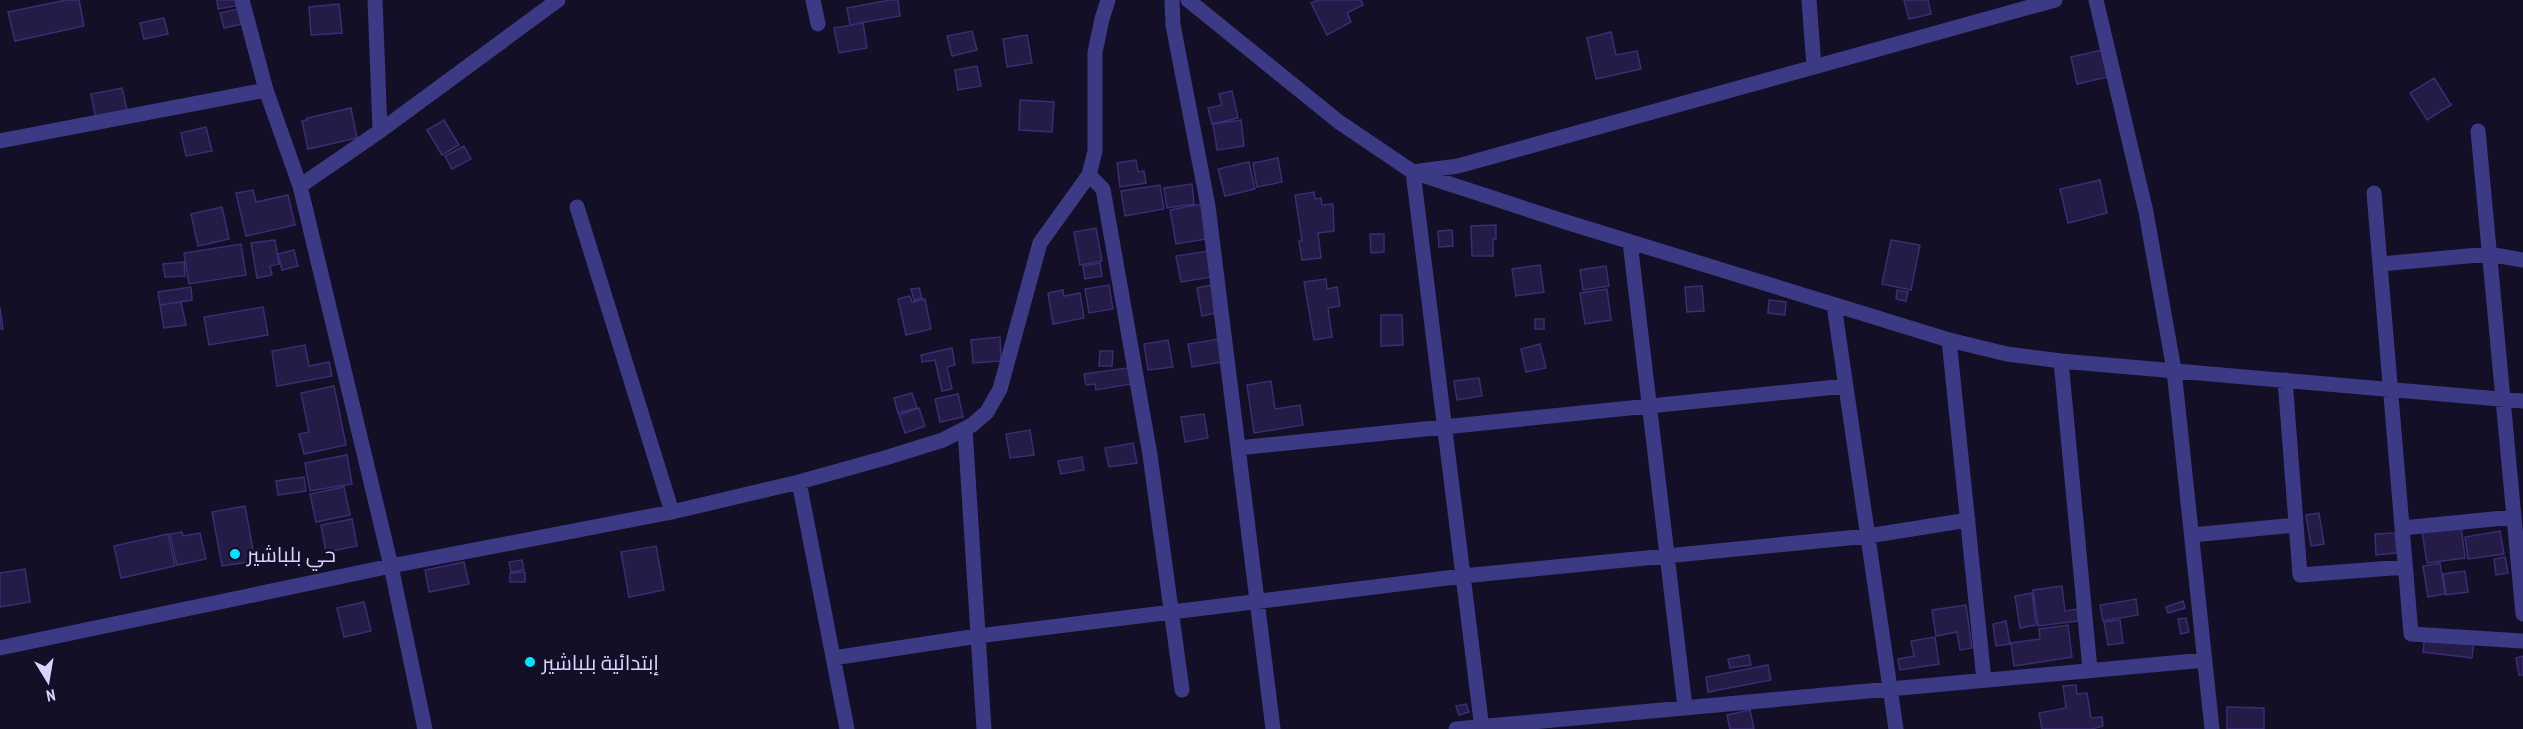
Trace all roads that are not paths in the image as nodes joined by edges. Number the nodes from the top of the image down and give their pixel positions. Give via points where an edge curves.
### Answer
1 (242, 0) edge
2 (375, 0) edge
3 (558, 0) edge
4 (813, 0) edge
5 (1108, 0) edge
6 (1172, 0) edge
7 (1188, 0) edge
8 (1809, 0) edge
9 (2055, 0) edge
10 (2096, 0) edge
11 (818, 24) dead end
12 (1814, 67) junction
13 (266, 90) junction
14 (2478, 131) dead end
15 (380, 132) junction
16 (0, 141) edge
17 (1413, 172) junction
18 (1089, 175) junction
19 (300, 186) junction
20 (2374, 193) dead end
21 (577, 207) dead end
22 (1630, 242) junction
23 (2489, 254) junction
24 (2523, 260) edge
25 (2380, 264) junction
26 (1834, 305) junction
27 (1949, 340) junction
28 (2061, 361) junction
29 (2175, 370) junction
30 (2285, 380) junction
31 (1846, 386) junction
32 (2391, 389) junction
33 (2502, 399) junction
34 (2523, 401) edge
35 (1650, 406) junction
36 (1445, 426) junction
37 (965, 429) junction
38 (1238, 448) junction
39 (799, 483) junction
40 (672, 512) junction
41 (2514, 517) junction
42 (1968, 520) junction
43 (2296, 525) junction
44 (2402, 528) junction
45 (2192, 535) junction
46 (1868, 536) junction
47 (2520, 542) edge
48 (1667, 557) junction
49 (391, 566) junction
50 (2406, 567) junction
51 (1463, 576) junction
52 (1257, 602) junction
53 (1171, 612) junction
54 (2523, 614) edge
55 (978, 636) junction
56 (2523, 641) edge
57 (0, 648) edge
58 (833, 658) junction
59 (2205, 660) junction
60 (2090, 670) junction
61 (1984, 680) junction
62 (1890, 688) junction
63 (1182, 690) dead end
64 (1685, 707) junction
65 (1482, 727) edge
66 (425, 729) edge
67 (846, 729) edge
68 (984, 729) edge
69 (1273, 729) edge
70 (1456, 729) edge
71 (1896, 729) edge
72 (2212, 729) edge

1 - 13 street
2 - 15 street
3 - 15 street
4 - 11 street
5 - 18 street via 1095,52 1095,151
6 - 38 street via 1173,25 1208,206
7 - 17 street via 1339,122
8 - 12 street
9 - 12 street
10 - 29 street via 2146,213
12 - 17 street via 1458,166
13 - 16 street
13 - 19 street
14 - 23 street
15 - 19 street
17 - 22 street
17 - 36 street
18 - 37 street via 1040,243 1000,389 987,412
18 - 53 street via 1103,189 1150,455
19 - 49 street
20 - 25 street
21 - 40 street
22 - 26 street
22 - 35 street
23 - 24 street
23 - 25 street
23 - 33 street
25 - 32 street
26 - 27 street
26 - 31 street
27 - 28 street via 2007,354
27 - 42 street
28 - 29 street
28 - 60 street
29 - 30 street
29 - 45 street
30 - 32 street
30 - 43 street
31 - 35 street
31 - 46 street
32 - 33 street
32 - 44 street
33 - 34 street
33 - 41 street
35 - 36 street
35 - 48 street
36 - 38 street
36 - 51 street
37 - 39 street via 943,440
37 - 55 street
38 - 52 street
39 - 40 street
39 - 58 street
40 - 49 street
41 - 44 street
41 - 47 street
42 - 46 street
42 - 61 street
43 - 45 street
43 - 50 street via 2300,575
44 - 50 street
45 - 59 street
46 - 48 street
46 - 62 street
47 - 54 street
48 - 51 street
48 - 64 street
49 - 57 street
49 - 66 street
50 - 56 street via 2411,634
51 - 52 street
51 - 65 street
52 - 53 street
52 - 69 street
53 - 55 street
53 - 63 street
55 - 58 street
55 - 68 street
58 - 67 street
59 - 60 street
59 - 72 street
60 - 61 street
61 - 62 street
62 - 64 street
62 - 71 street
64 - 65 street
65 - 70 street

